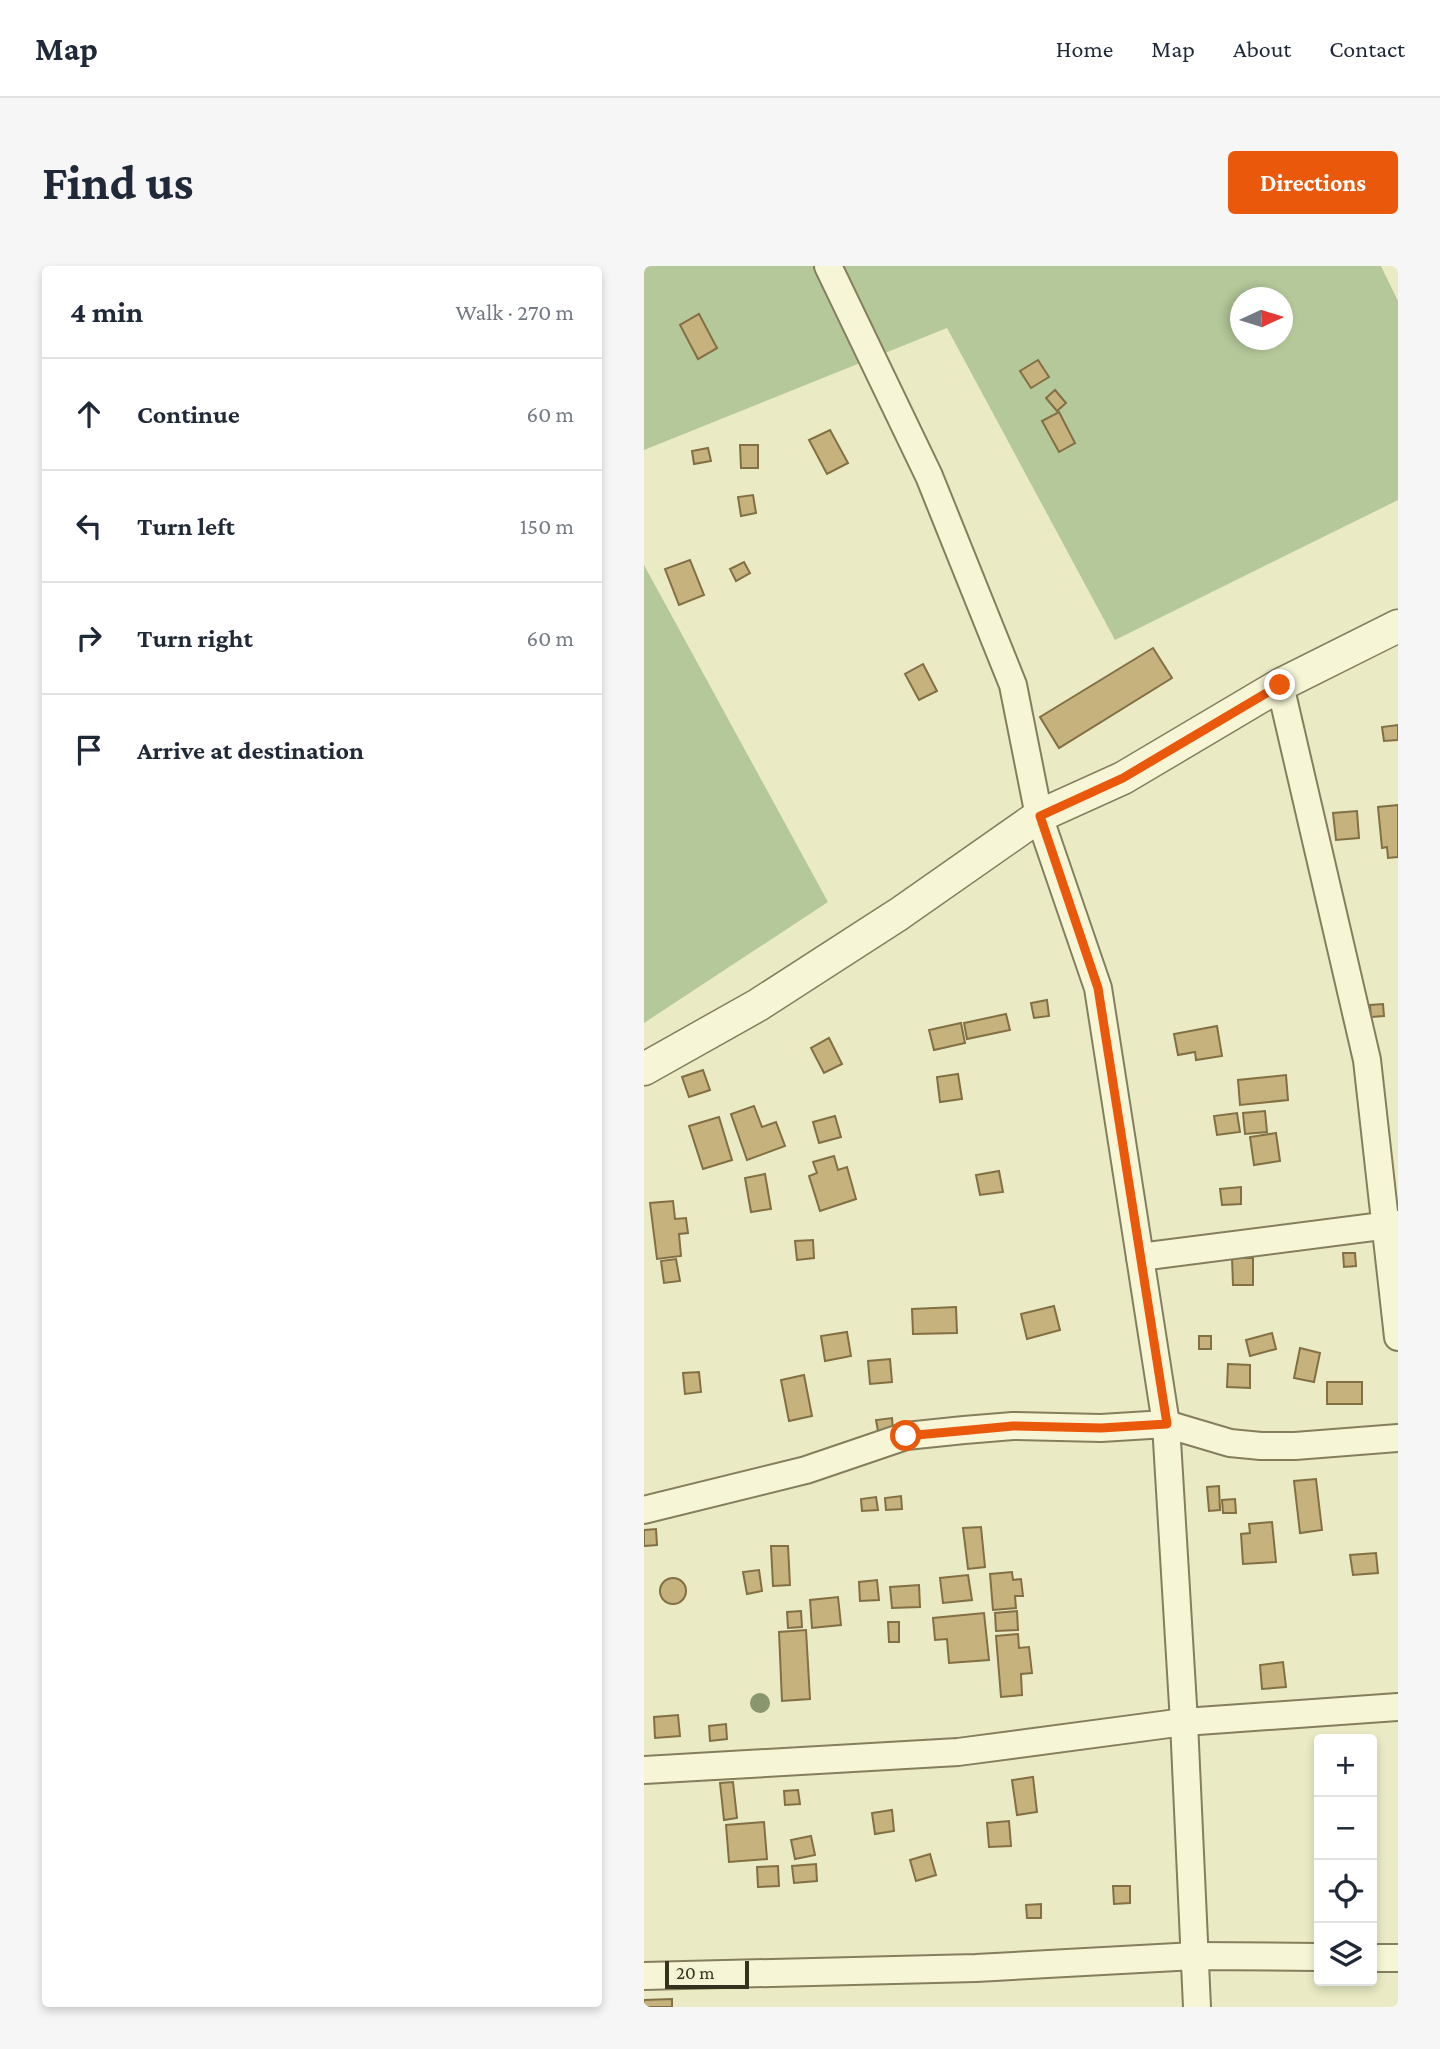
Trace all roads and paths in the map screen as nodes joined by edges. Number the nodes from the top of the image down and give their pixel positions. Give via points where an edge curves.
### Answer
1 (828, 266) edge
2 (1398, 626) edge
3 (1280, 685) junction
4 (1040, 816) junction
5 (644, 1069) edge
6 (1392, 1224) edge
7 (1140, 1257) junction
8 (1398, 1337) edge
9 (1167, 1424) junction
10 (1398, 1438) edge
11 (644, 1510) edge
12 (1398, 1707) edge
13 (1184, 1722) junction
14 (644, 1770) edge
15 (1195, 1956) junction
16 (1314, 1957) edge
17 (1377, 1958) edge
18 (1398, 1958) edge
19 (644, 1976) edge
20 (1197, 2007) edge

1 - 4 street via 929,476 1013,685
2 - 3 street
3 - 4 street via 1123,778
3 - 6 street via 1367,1060
4 - 5 street via 758,1005
4 - 7 street via 1098,988
6 - 7 street
6 - 8 street
7 - 9 street
9 - 10 street via 1230,1443 1261,1446
9 - 11 street via 1013,1426 906,1436 806,1470
9 - 13 street
12 - 13 street
13 - 14 street via 958,1752
13 - 15 street
15 - 16 street
15 - 19 street via 976,1968
15 - 20 street
17 - 18 street

